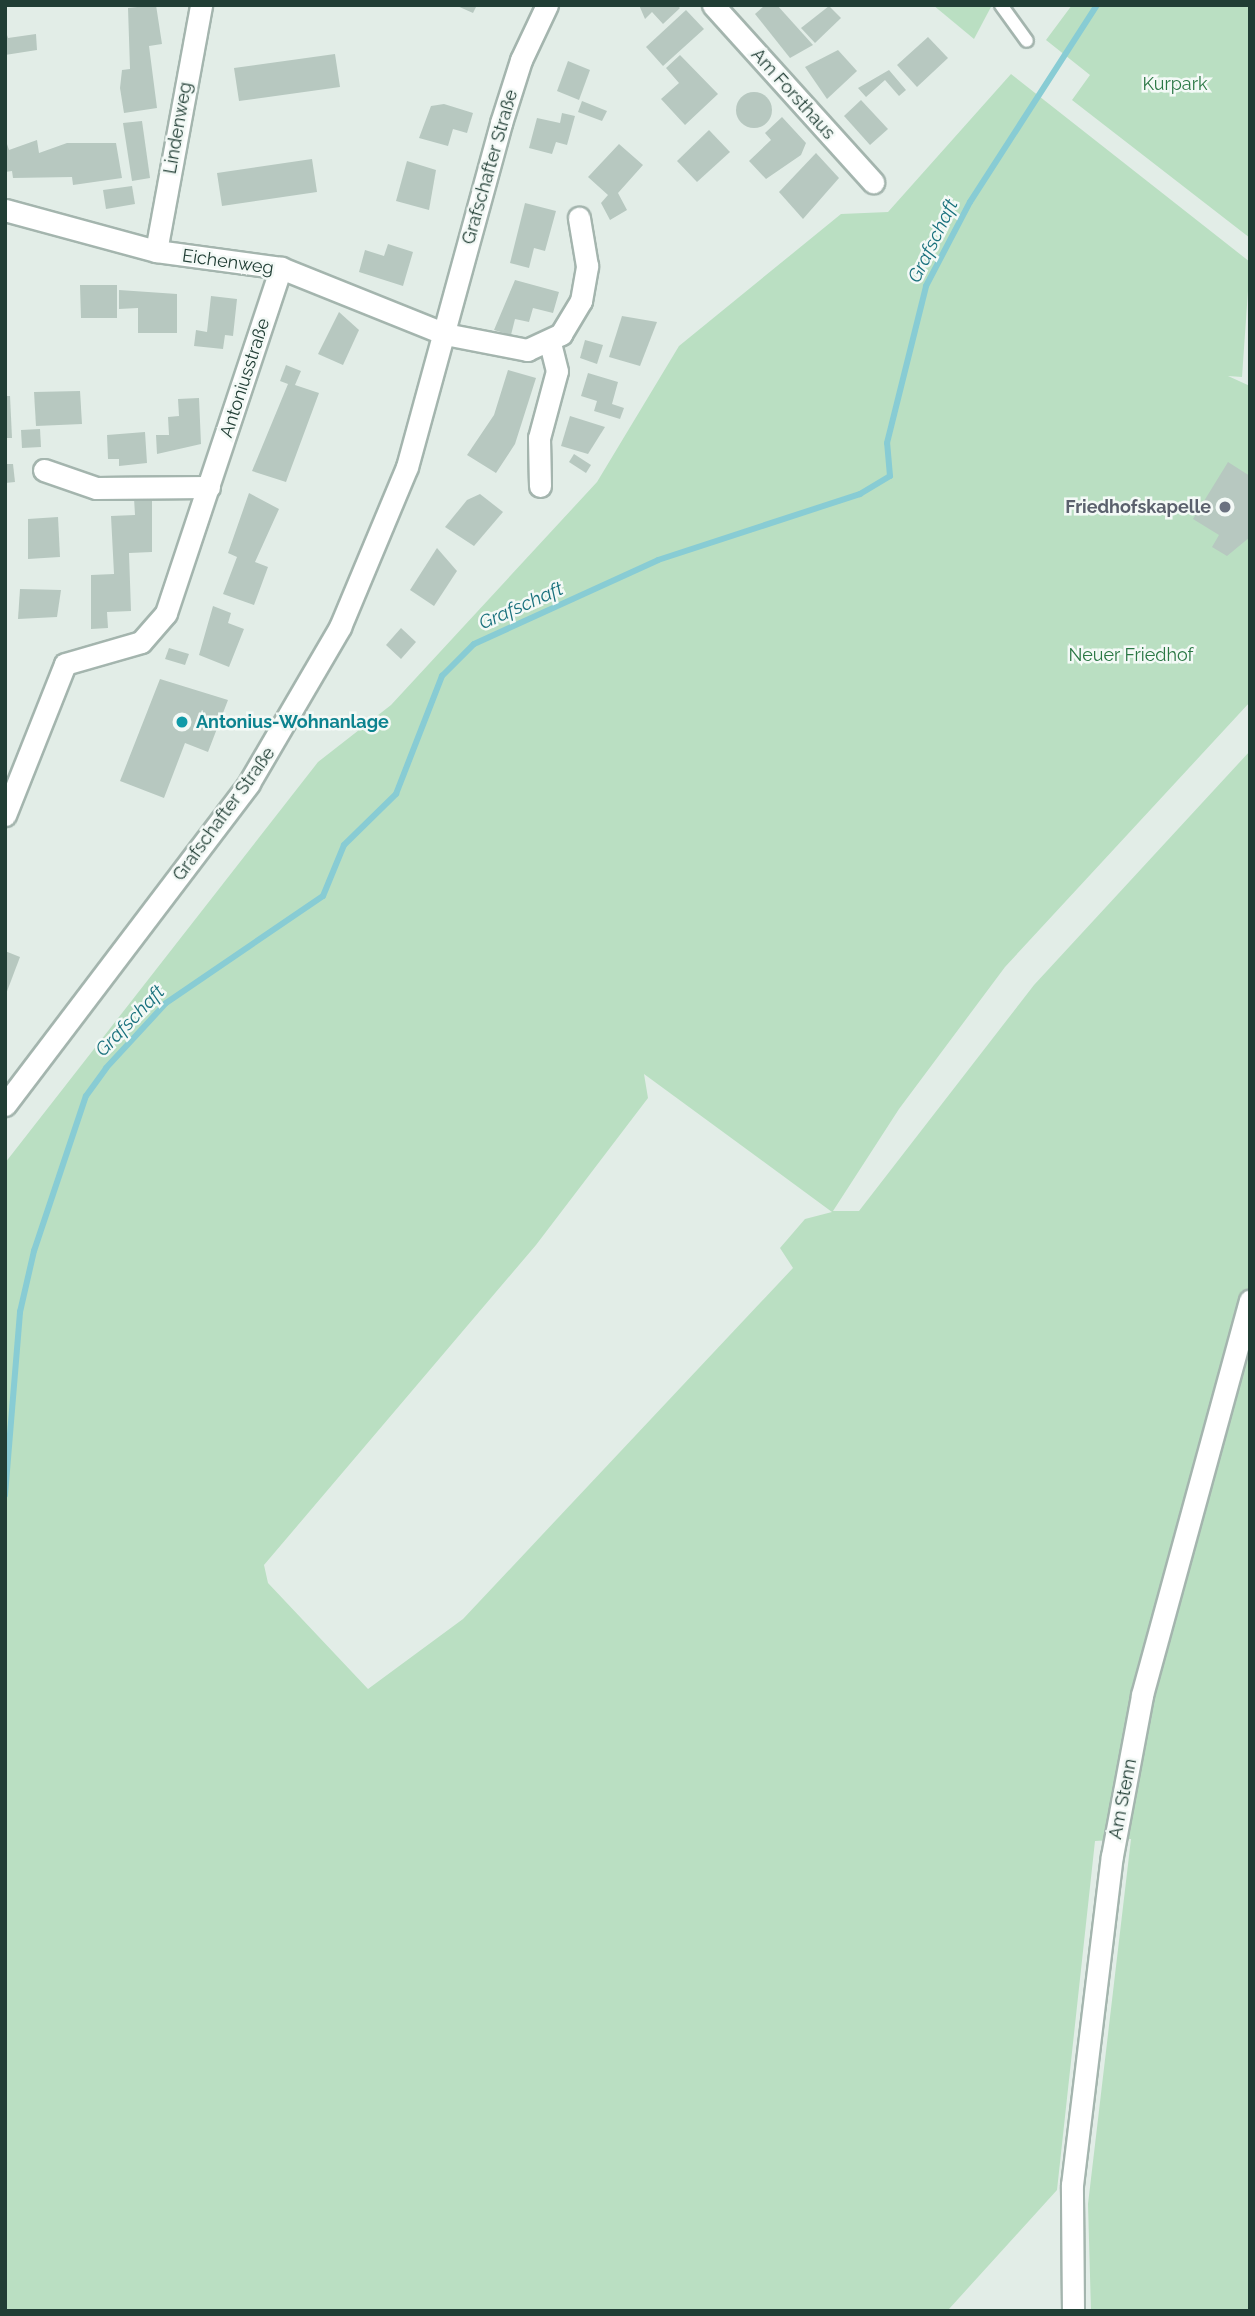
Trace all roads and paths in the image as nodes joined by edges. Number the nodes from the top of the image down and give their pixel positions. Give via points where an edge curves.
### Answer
1 (201, 5) edge
2 (547, 5) edge
3 (713, 5) edge
4 (1001, 5) edge
5 (1027, 41) dead end
6 (873, 183) dead end
7 (5, 210) edge
8 (579, 218) dead end
9 (156, 251) junction
10 (281, 268) junction
11 (445, 334) junction
12 (550, 343) junction
13 (44, 470) dead end
14 (540, 486) dead end
15 (209, 487) junction
16 (5, 814) edge
17 (5, 1105) edge
18 (1250, 1301) edge
19 (1073, 2311) edge

1 - 9 street, Lindenweg
2 - 11 street, Grafschafter Straße via 521,60
3 - 6 street, Am Forsthaus
4 - 5 lane
7 - 9 street, Eichenweg
8 - 12 street via 586,282 576,314
9 - 10 street, Eichenweg
10 - 11 street, Eichenweg
10 - 15 street, Antoniusstraße
11 - 12 street via 514,350
11 - 17 street, Grafschafter Straße via 394,504 317,673 249,783
12 - 14 street via 557,371 539,438
13 - 15 street via 88,487
15 - 16 street, Antoniusstraße via 161,622 141,642 65,664
18 - 19 street, Am Stenn via 1142,1695 1112,1856 1072,2185

